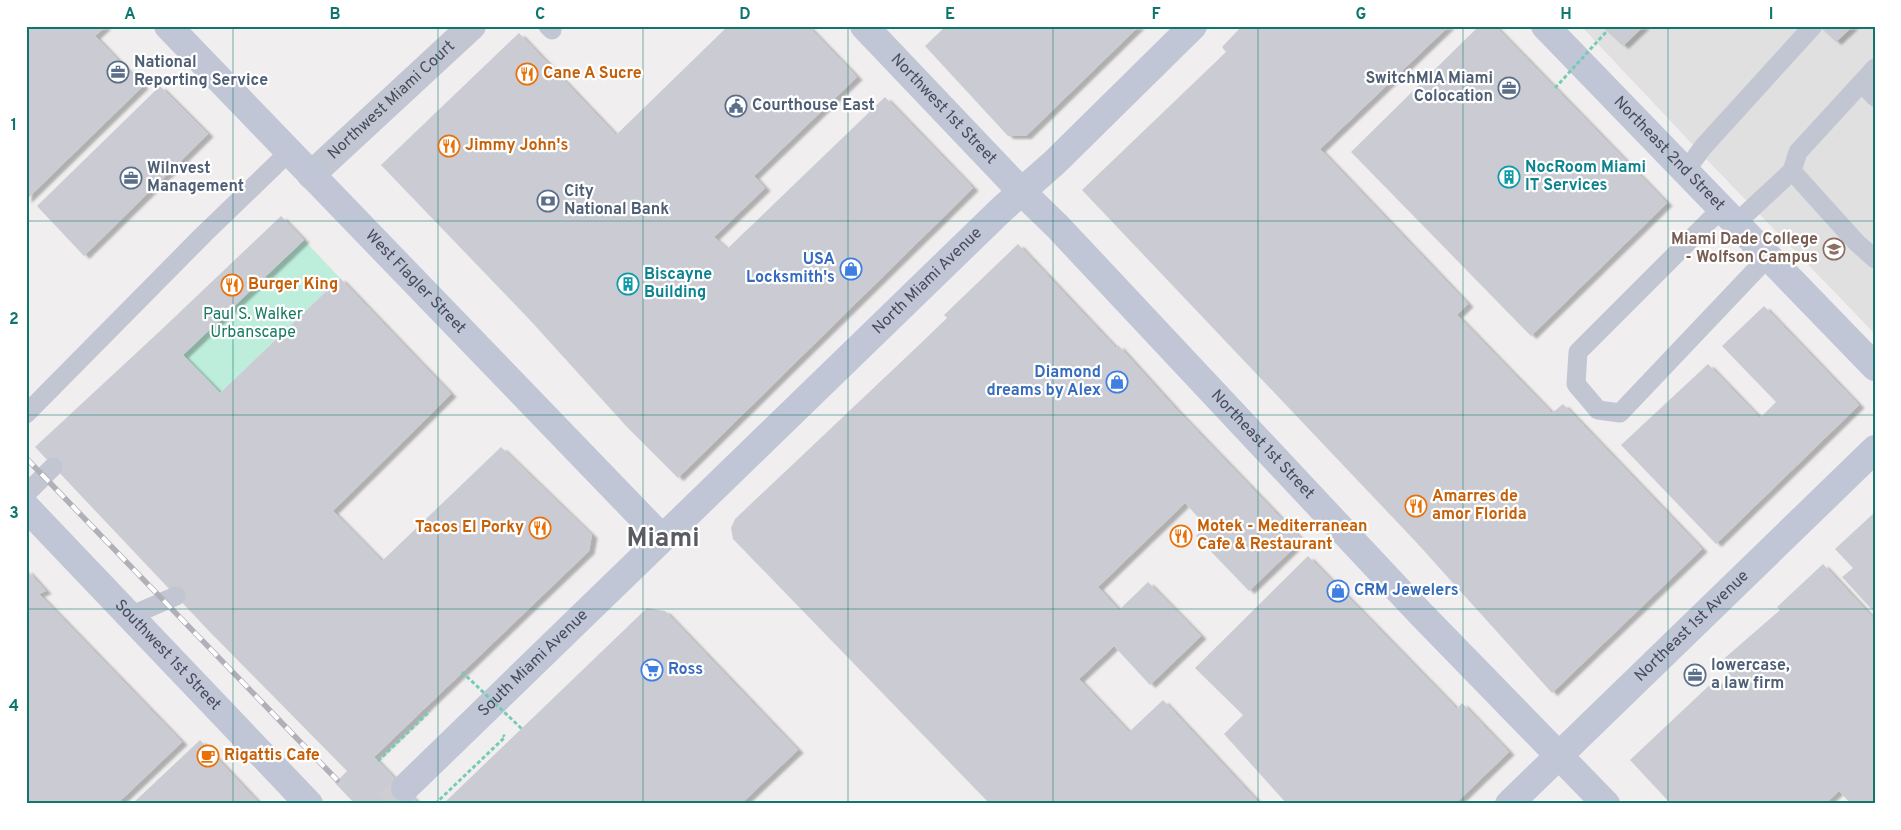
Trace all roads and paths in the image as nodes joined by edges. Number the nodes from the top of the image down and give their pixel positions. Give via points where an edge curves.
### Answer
1 (168, 26) edge
2 (472, 26) edge
3 (1193, 26) edge
4 (1545, 26) edge
5 (1813, 26) edge
6 (874, 30) edge
7 (1606, 32) dead end
8 (1875, 68) edge
9 (1862, 83) junction
10 (1555, 88) dead end
11 (1875, 97) edge
12 (289, 152) junction
13 (1792, 171) junction
14 (1685, 172) junction
15 (311, 175) junction
16 (1022, 192) junction
17 (1728, 217) junction
18 (1768, 257) junction
19 (1875, 259) edge
20 (1875, 367) edge
21 (26, 414) edge
22 (1875, 449) edge
23 (53, 466) dead end
24 (26, 494) edge
25 (26, 507) edge
26 (662, 538) junction
27 (176, 596) dead end
28 (130, 616) junction
29 (462, 672) dead end
30 (430, 711) dead end
31 (522, 729) dead end
32 (505, 737) dead end
33 (1558, 755) junction
34 (378, 761) dead end
35 (404, 788) tunnel mouth
36 (309, 804) edge
37 (436, 804) edge
38 (1509, 804) edge
39 (1606, 804) edge

1 - 12 main road, West Flagler Street
2 - 15 street, Northwest Miami Court
3 - 16 main road, North Miami Avenue
4 - 14 main road, Northeast 2nd Street
5 - 14 lane via 1703,147
6 - 16 main road, Northwest 1st Street
7 - 10 path, bridge
8 - 9 lane
9 - 11 lane
9 - 13 lane via 1798,152
12 - 15 main road, West Flagler Street
12 - 21 lane
13 - 17 lane
13 - 19 lane
14 - 17 main road, Northeast 2nd Street
15 - 26 main road, West Flagler Street
16 - 26 main road, North Miami Avenue
16 - 33 main road, Northeast 1st Street
17 - 18 main road, Northeast 2nd Street
17 - 18 lane via 1578,352 1576,384 1598,410 1620,413
18 - 20 main road, Northeast 2nd Street
22 - 33 main road, Northeast 1st Avenue
23 - 24 lane
25 - 28 main road, Southwest 1st Street
26 - 35 main road, South Miami Avenue
27 - 28 lane
28 - 36 main road, Southwest 1st Street
29 - 31 path, bridge
30 - 34 path
32 - 37 path
33 - 38 main road, Northeast 1st Avenue
33 - 39 main road, Northeast 1st Street

